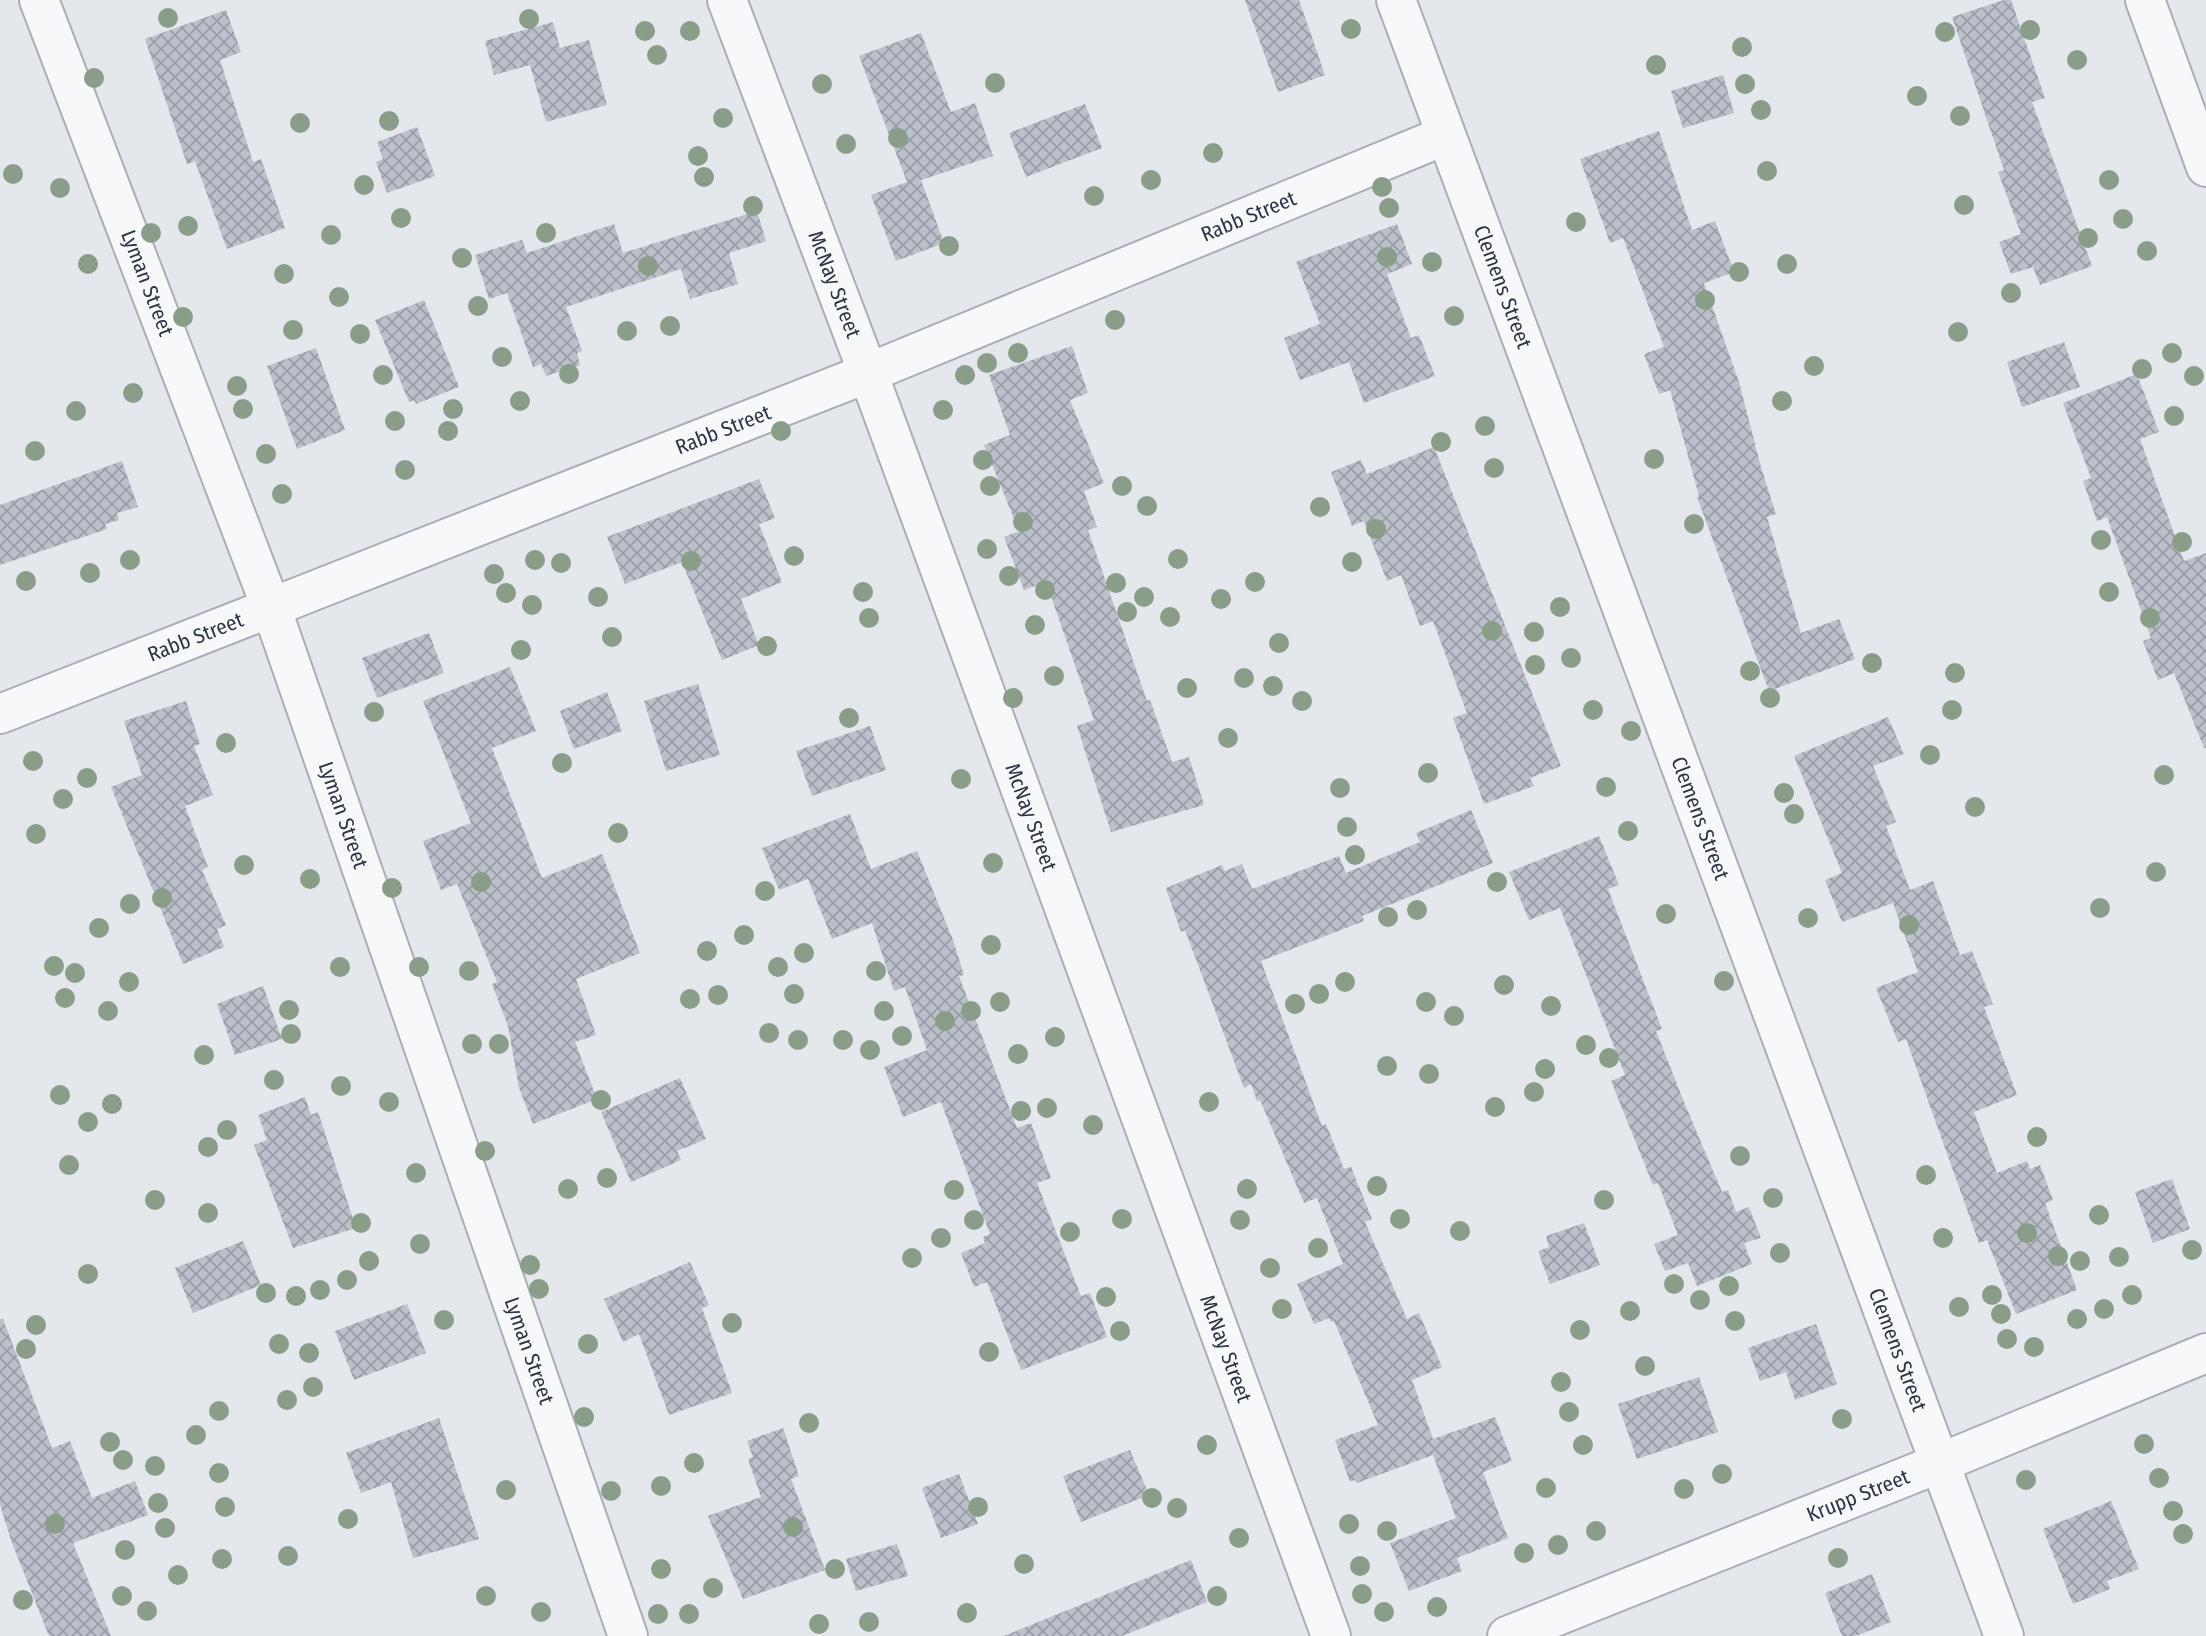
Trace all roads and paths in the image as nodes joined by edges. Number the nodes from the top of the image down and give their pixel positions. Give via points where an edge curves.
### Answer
1 (39, 0) edge
2 (727, 0) edge
3 (1396, 0) edge
4 (2146, 0) edge
5 (1444, 136) junction
6 (2206, 167) edge
7 (868, 373) junction
8 (271, 607) junction
9 (0, 714) edge
10 (2206, 1353) edge
11 (1940, 1463) junction
12 (628, 1636) edge
13 (1331, 1636) edge
14 (1507, 1636) edge
15 (2004, 1636) edge

1 - 8 street, Lyman Street
2 - 7 street, McNay Street
3 - 5 street, Clemens Street
4 - 6 street
5 - 7 street, Rabb Street
5 - 11 street, Clemens Street
7 - 8 street, Rabb Street
7 - 13 street, McNay Street
8 - 9 street, Rabb Street
8 - 12 street, Lyman Street
10 - 11 street, Krupp Street
11 - 14 street, Krupp Street
11 - 15 street, Clemens Street

